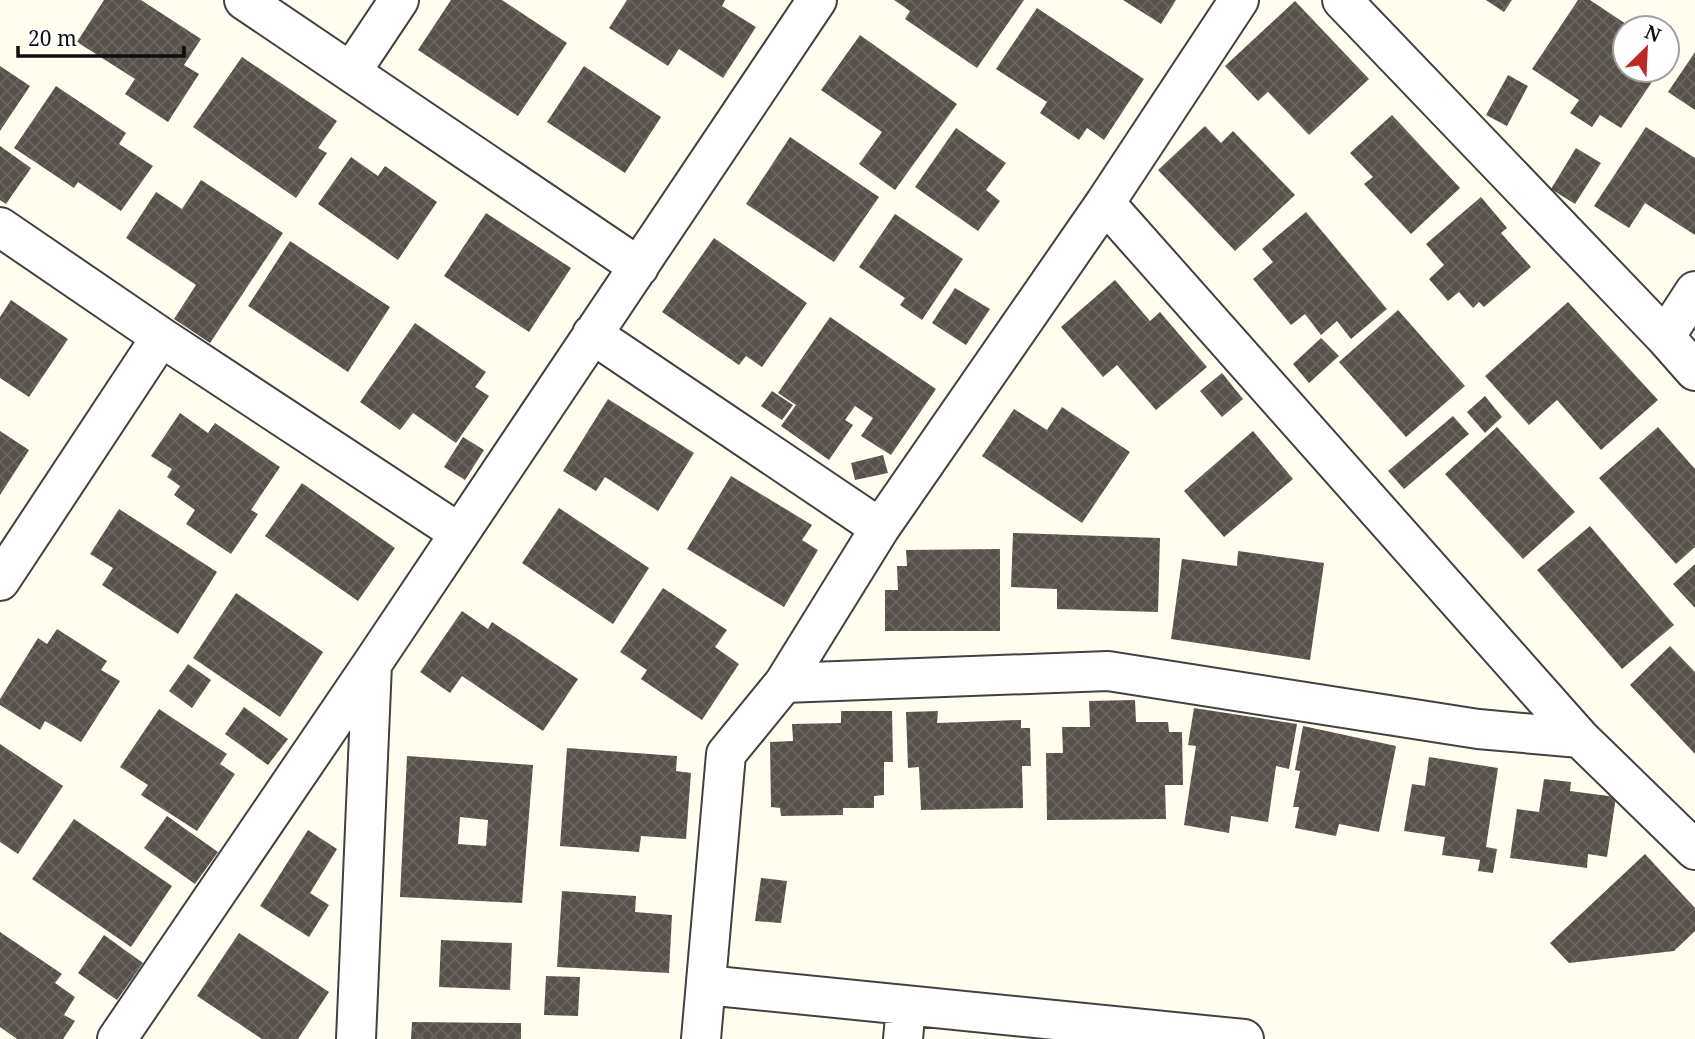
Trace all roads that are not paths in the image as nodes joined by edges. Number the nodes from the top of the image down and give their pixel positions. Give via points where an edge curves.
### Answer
1 (244, 0) edge
2 (399, 0) edge
3 (817, 0) edge
4 (1239, 0) edge
5 (1342, 0) edge
6 (351, 72) junction
7 (1105, 203) junction
8 (0, 227) edge
9 (639, 267) junction
10 (1695, 291) edge
11 (592, 334) junction
12 (161, 337) junction
13 (1665, 337) junction
14 (1695, 371) edge
15 (880, 528) junction
16 (459, 533) junction
17 (0, 581) edge
18 (372, 664) junction
19 (784, 683) junction
20 (1580, 738) junction
21 (1695, 850) edge
22 (706, 985) junction
23 (904, 1022) edge
24 (117, 1039) edge
25 (356, 1039) edge
26 (701, 1039) edge
27 (1244, 1039) edge

1 - 6 street
2 - 6 street
3 - 9 street
4 - 7 street
5 - 13 street
6 - 9 street
7 - 15 street
7 - 20 street
8 - 12 street
9 - 11 street
10 - 13 street
11 - 15 street
11 - 16 street
12 - 16 street
12 - 17 street
13 - 14 street
15 - 19 street
16 - 18 street
18 - 24 street
18 - 25 street
19 - 20 street via 1108,671 1478,729
19 - 22 street via 726,754
20 - 21 street
22 - 23 street
22 - 26 street
23 - 27 street

